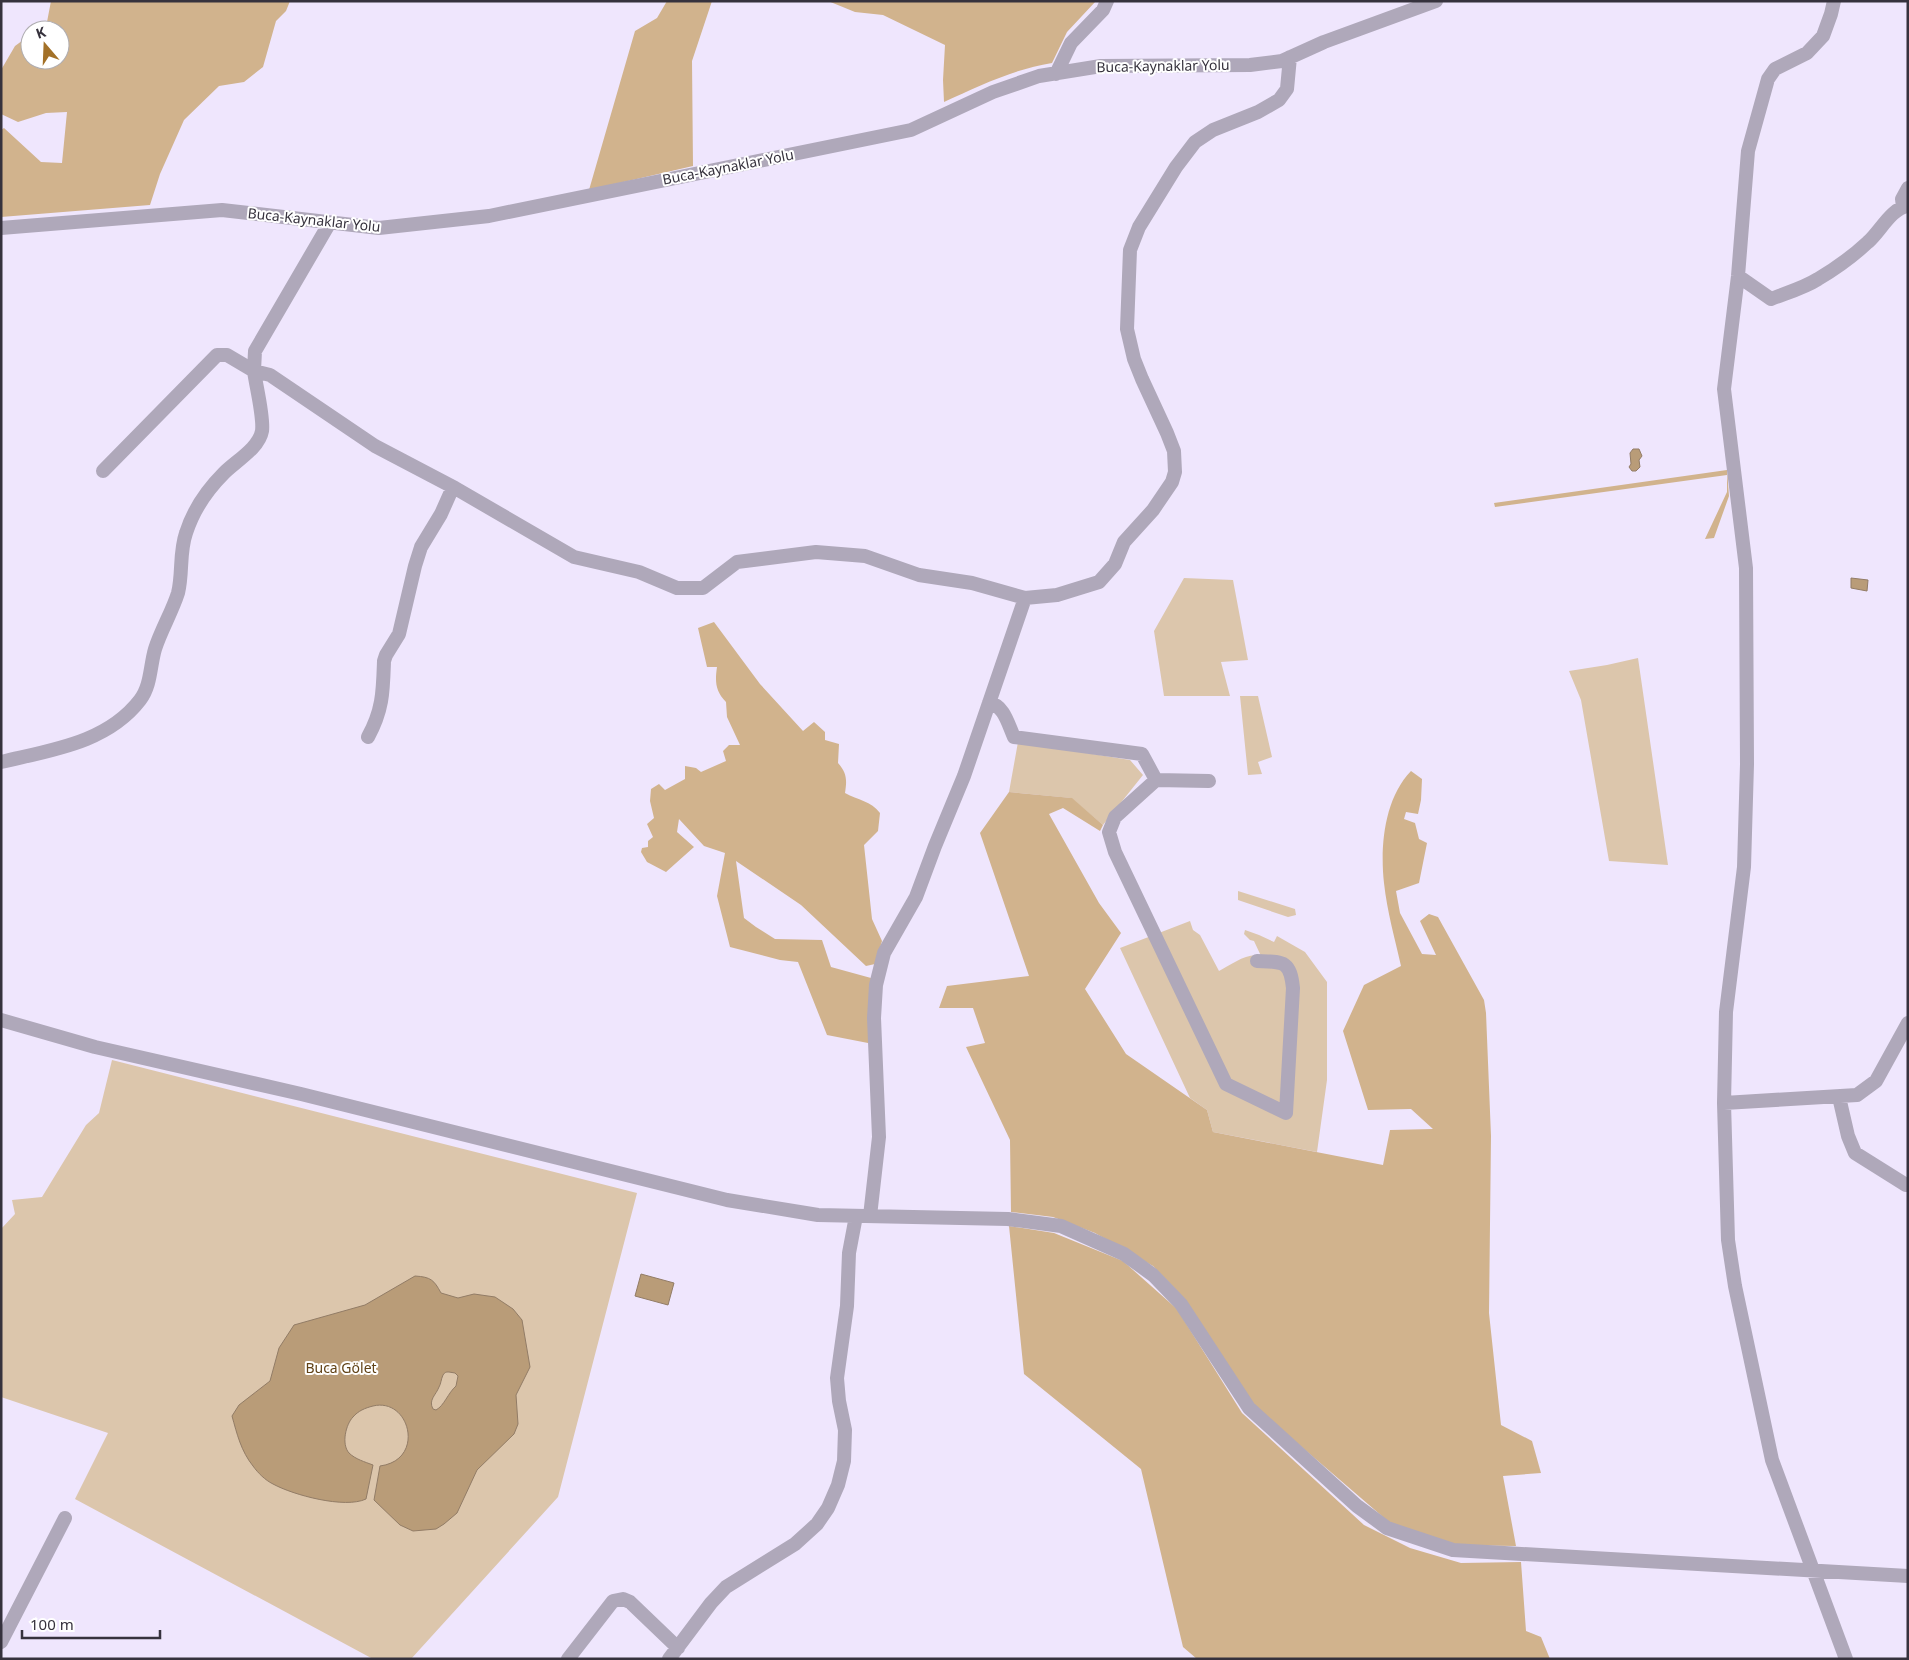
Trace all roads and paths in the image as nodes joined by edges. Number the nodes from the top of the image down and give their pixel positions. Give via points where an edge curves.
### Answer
1 (1107, 1) edge
2 (1436, 1) edge
3 (1834, 1) edge
4 (1290, 57) junction
5 (1056, 74) junction
6 (1908, 188) edge
7 (1905, 206) edge
8 (329, 224) junction
9 (1, 228) edge
10 (1738, 276) junction
11 (254, 371) junction
12 (103, 471) dead end
13 (453, 487) junction
14 (1025, 598) junction
15 (990, 703) junction
16 (368, 736) dead end
17 (1, 762) edge
18 (1156, 780) junction
19 (1209, 781) dead end
20 (1257, 961) dead end
21 (1, 1020) edge
22 (1908, 1023) edge
23 (1839, 1097) junction
24 (1724, 1103) junction
25 (1906, 1185) dead end
26 (863, 1216) junction
27 (65, 1518) dead end
28 (1814, 1570) junction
29 (1908, 1576) edge
30 (1, 1642) edge
31 (678, 1648) junction
32 (568, 1659) edge
33 (669, 1659) edge
34 (1846, 1659) edge

1 - 5 street via 1103,10 1071,43
2 - 4 street, Buca-Kaynaklar Yolu
3 - 10 street via 1823,36 1807,53 1775,69 1768,79 1748,151
4 - 5 street, Buca-Kaynaklar Yolu via 1282,61 1250,64 1101,66
4 - 14 street via 1287,89 1279,100 1213,130 1195,142 1139,227 1130,250 1127,329 1139,372 1174,451 1172,482 1153,510 1124,542 1115,564 1099,582 1057,595
5 - 8 street, Buca-Kaynaklar Yolu via 1039,76 993,92 911,130 489,216 379,228
6 - 7 street via 1902,199
7 - 10 street via 1863,247 1817,280 1771,299
8 - 9 street, Buca-Kaynaklar Yolu via 222,210
8 - 11 street via 255,351
10 - 24 street via 1724,389 1746,568 1746,764 1744,867 1726,1012
11 - 12 street via 227,355 217,355
11 - 13 street via 270,375 375,446
11 - 17 street via 262,426 260,436 256,444 223,474 189,523 182,549 178,593 155,648 147,687 140,700 120,720 90,738
13 - 14 street via 574,557 639,572 677,588 703,588 737,562 816,552 865,556 919,575 972,583
13 - 16 street via 421,547 399,634 386,655 382,703
14 - 15 street
15 - 18 street via 1001,709 1014,737 1142,754
15 - 26 street via 916,898 884,953 876,985 874,1018 879,1137
18 - 19 street
18 - 20 street via 1115,817 1109,832 1115,852 1226,1084 1286,1113 1293,988 1291,973 1284,964 1276,961
21 - 26 street via 95,1047 301,1094 727,1200 818,1215
22 - 23 street via 1876,1081 1857,1096
23 - 24 street
23 - 25 street via 1848,1136 1856,1153
24 - 28 street via 1728,1240 1735,1286 1772,1460
26 - 28 street via 1008,1219 1061,1226 1124,1254 1153,1275 1181,1304 1249,1408 1357,1506 1387,1528 1453,1550
26 - 31 street via 849,1253 847,1306 837,1378 838,1401 845,1430 844,1461 832,1500 817,1524 795,1544 726,1587
27 - 30 street
28 - 29 street
28 - 34 street
31 - 32 street via 630,1602 619,1599 613,1601
31 - 33 street

